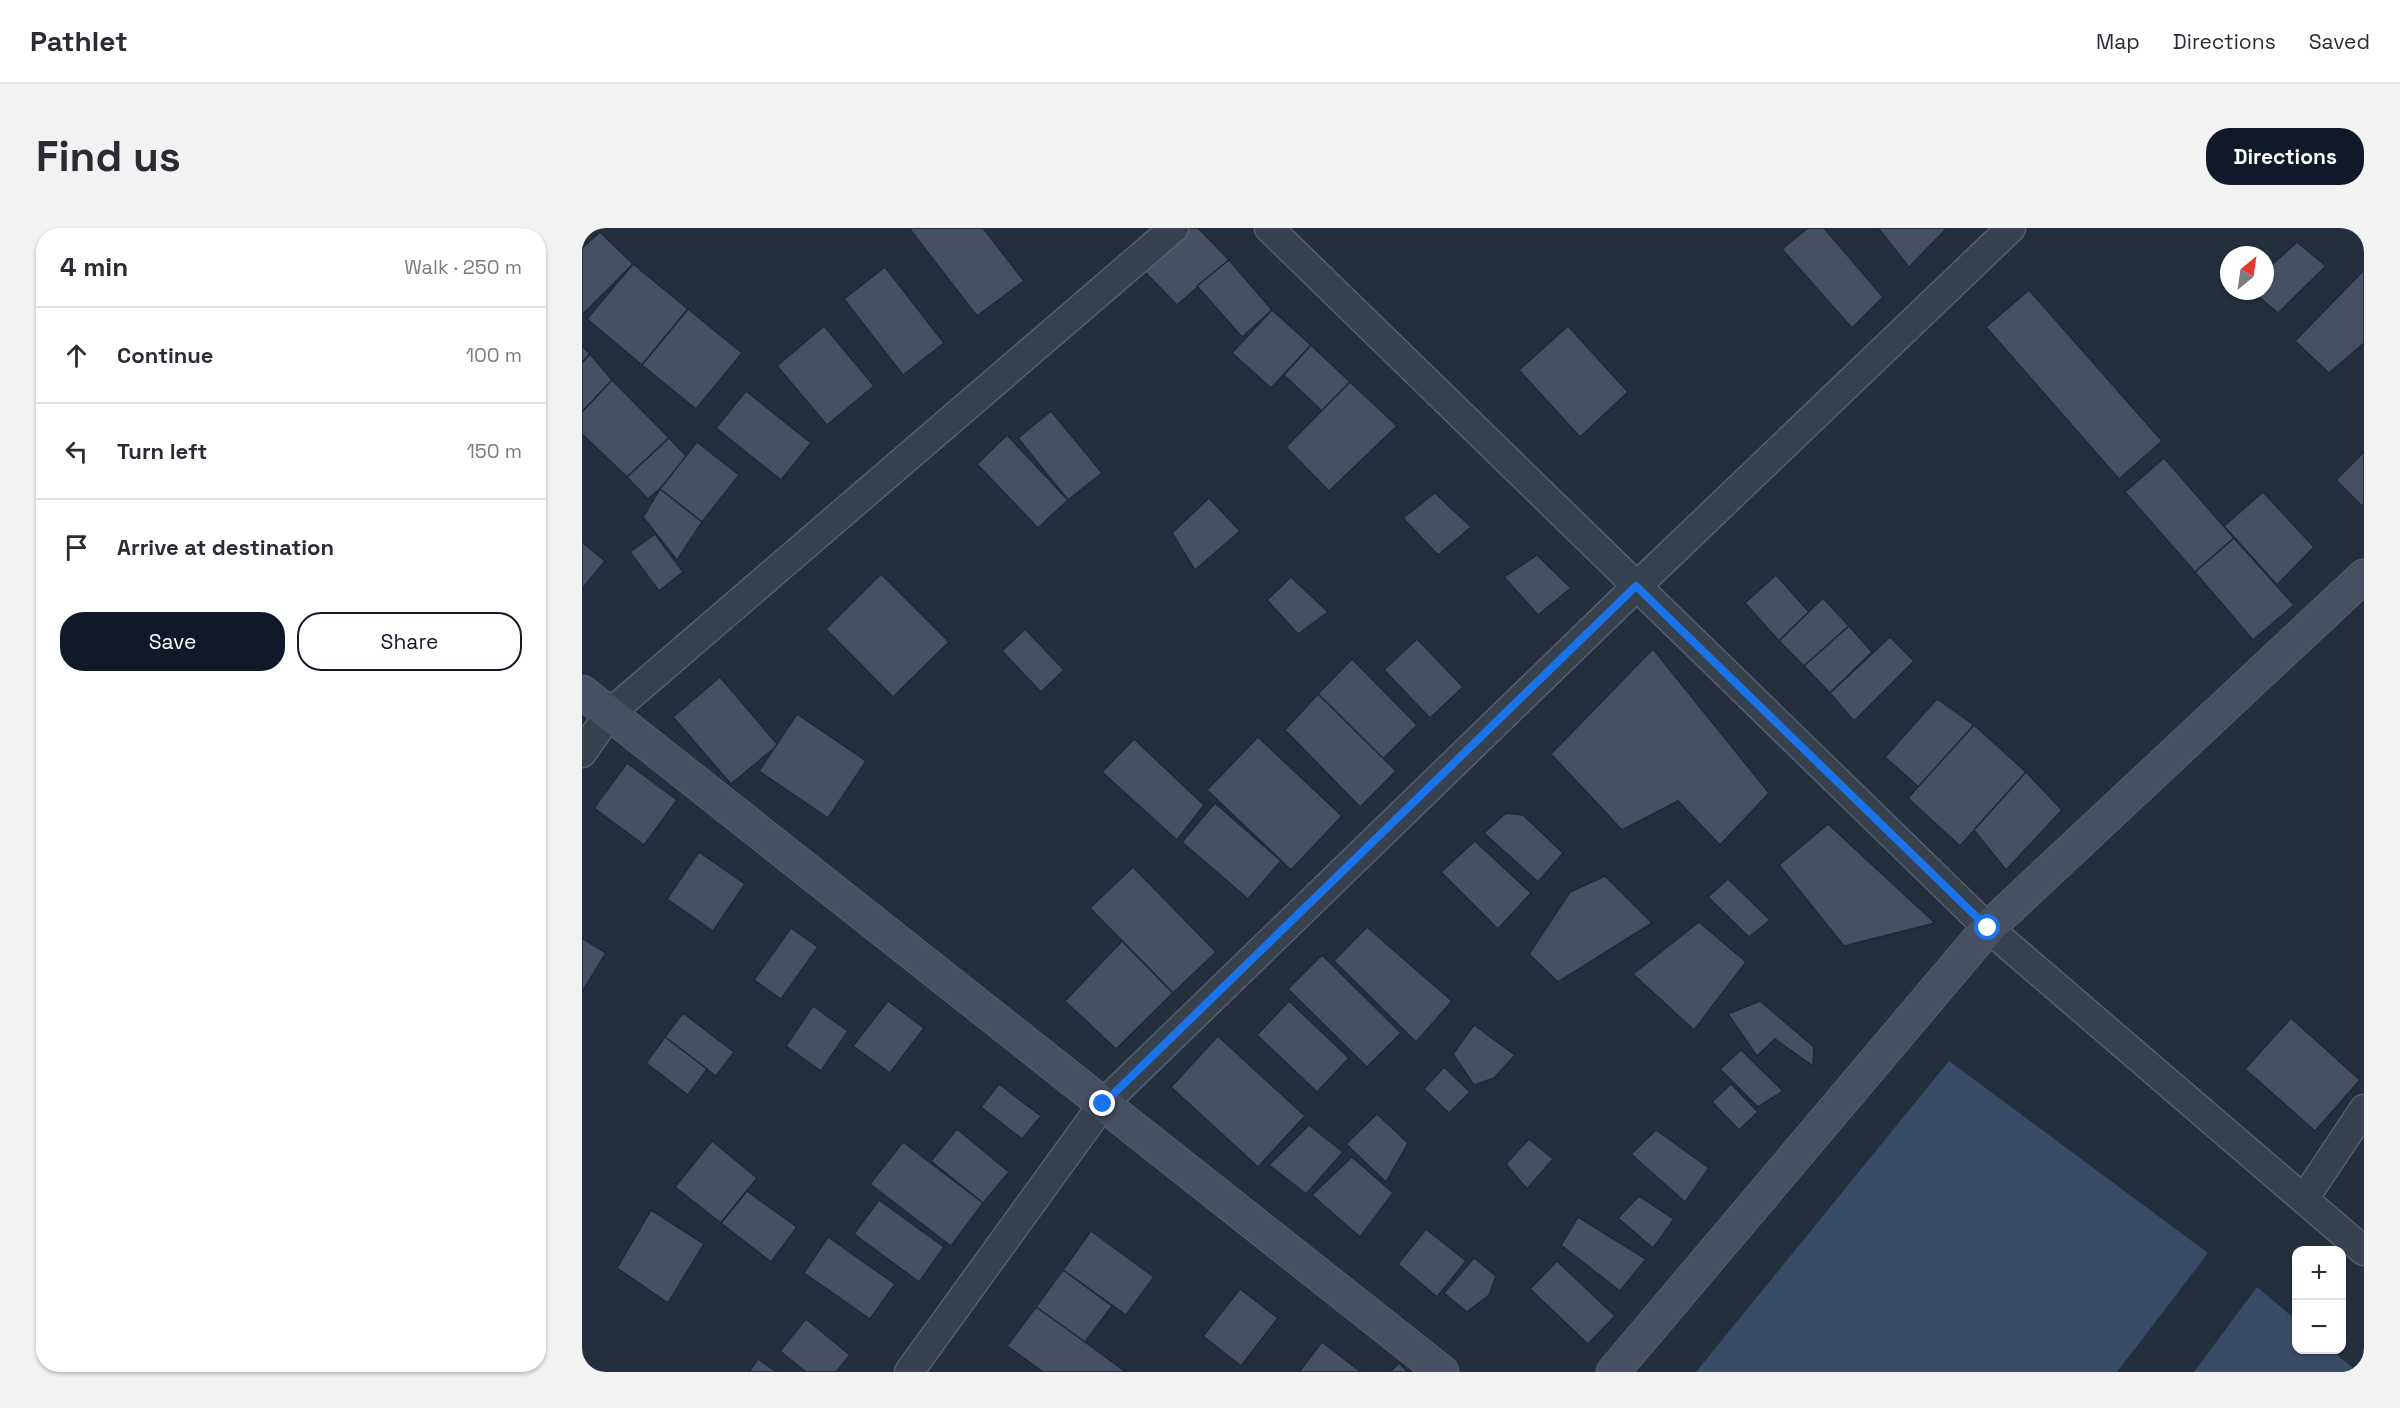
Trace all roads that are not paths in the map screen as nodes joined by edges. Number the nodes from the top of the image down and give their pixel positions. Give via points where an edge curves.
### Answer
1 (1174, 228) edge
2 (1269, 228) edge
3 (2011, 228) edge
4 (2364, 576) edge
5 (1636, 586) junction
6 (582, 692) edge
7 (609, 714) junction
8 (582, 753) edge
9 (1988, 928) junction
10 (1103, 1104) junction
11 (2364, 1109) edge
12 (2304, 1199) junction
13 (2364, 1251) edge
14 (909, 1372) edge
15 (1442, 1372) edge
16 (1613, 1372) edge

1 - 7 street
2 - 5 street
3 - 5 street
4 - 9 street
5 - 9 street
5 - 10 street
6 - 7 street
7 - 8 street
7 - 10 street
9 - 12 street
9 - 16 street
10 - 14 street
10 - 15 street
11 - 12 street
12 - 13 street

